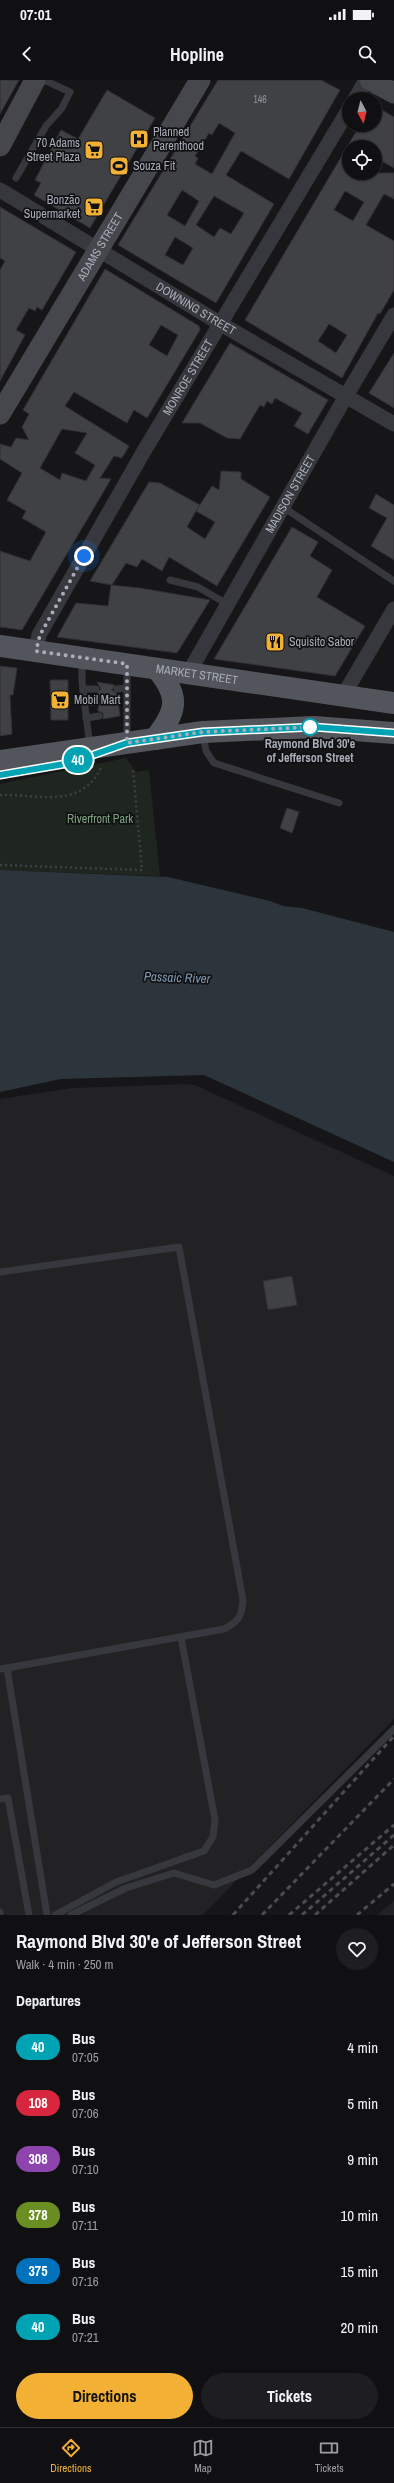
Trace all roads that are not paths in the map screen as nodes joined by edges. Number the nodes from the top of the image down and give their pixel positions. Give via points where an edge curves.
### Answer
1 (35, 80) edge
2 (44, 80) edge
3 (200, 80) edge
4 (366, 80) edge
5 (370, 80) edge
6 (359, 92) edge
7 (394, 93) edge
8 (342, 121) edge
9 (0, 146) edge
10 (16, 178) dead end
11 (0, 190) edge
12 (98, 250) junction
13 (394, 315) edge
14 (221, 324) junction
15 (346, 396) junction
16 (0, 414) edge
17 (394, 424) edge
18 (282, 507) junction
19 (170, 580) dead end
20 (394, 581) edge
21 (227, 604) junction
22 (394, 609) edge
23 (0, 646) edge
24 (36, 651) junction
25 (82, 657) junction
26 (127, 664) junction
27 (158, 670) junction
28 (188, 674) junction
29 (125, 688) junction
30 (83, 689) junction
31 (96, 689) dead end
32 (117, 689) dead end
33 (343, 696) junction
34 (98, 702) dead end
35 (84, 703) junction
36 (394, 703) edge
37 (99, 716) dead end
38 (86, 718) junction
39 (203, 732) junction
40 (394, 733) edge
41 (155, 739) junction
42 (127, 743) junction
43 (90, 748) junction
44 (0, 761) edge
45 (0, 776) edge
46 (339, 803) dead end
47 (0, 1272) edge
48 (181, 1637) junction
49 (4, 1668) edge
50 (394, 1729) edge
51 (0, 1799) edge
52 (29, 1915) edge
53 (47, 1915) edge
54 (55, 1915) edge
55 (71, 1915) edge

1 - 9 street
2 - 10 lane via 70,92 62,108 46,126
3 - 12 street, ADAMS STREET
4 - 6 street
5 - 7 street
8 - 14 street, MONROE STREET
11 - 12 street, DOWNING STREET
12 - 14 street, DOWNING STREET
12 - 16 street, ADAMS STREET
13 - 15 street, MADISON STREET
14 - 15 street, DOWNING STREET
14 - 24 street, MONROE STREET via 144,451 47,621
15 - 17 street, DOWNING STREET
15 - 18 street, MADISON STREET
18 - 20 lane
18 - 21 street, MADISON STREET
19 - 21 lane via 198,587
21 - 28 street, MADISON STREET
22 - 33 street
23 - 24 main road, MARKET STREET
24 - 25 main road, MARKET STREET
25 - 26 main road, MARKET STREET
25 - 30 lane
26 - 27 main road, MARKET STREET
26 - 29 lane
27 - 28 main road, MARKET STREET
27 - 41 main road via 167,680 174,696 174,708 170,720
28 - 33 main road, MARKET STREET
29 - 32 lane
29 - 42 lane via 122,701
30 - 31 lane
30 - 35 lane
33 - 36 main road, MARKET STREET
33 - 39 main road via 326,712 249,717
34 - 35 lane
35 - 38 lane
37 - 38 lane
38 - 43 lane
39 - 40 main road via 314,727
39 - 41 main road
39 - 46 lane via 206,751 214,763
41 - 42 main road
42 - 43 main road
42 - 45 main road via 70,763
43 - 44 main road
47 - 48 lane via 179,1247 243,1600 242,1614 236,1623 224,1629
48 - 49 lane
48 - 54 lane via 216,1820 213,1837 204,1851 116,1882
49 - 53 lane
50 - 55 lane via 252,1870 214,1885 174,1873 126,1888
51 - 52 lane via 8,1798

